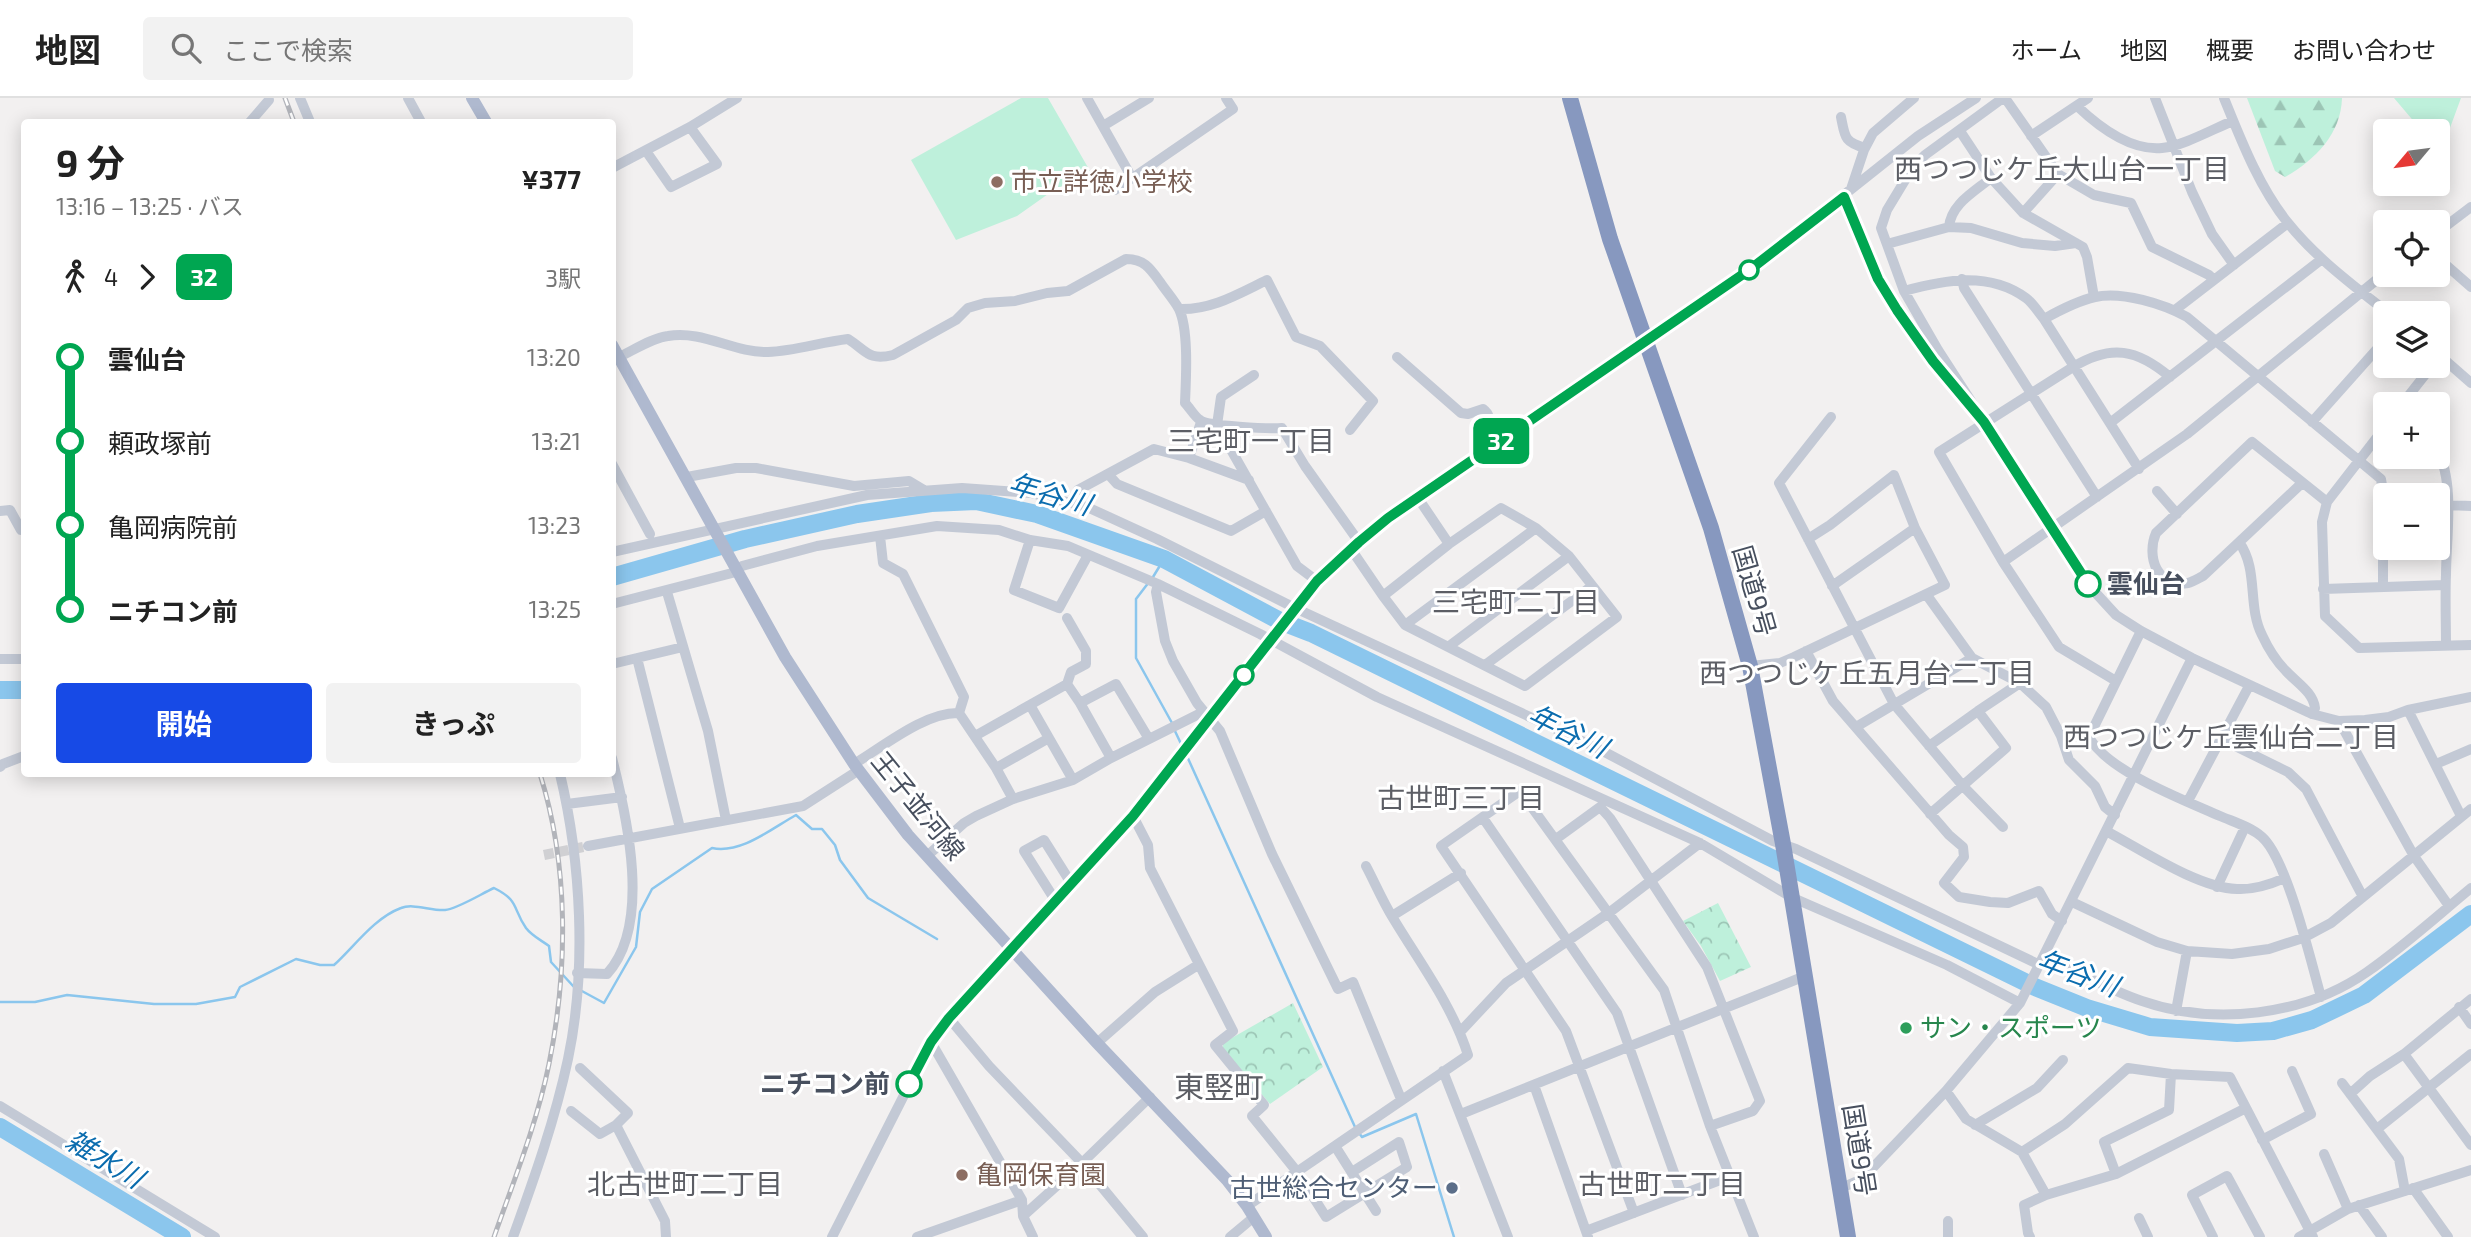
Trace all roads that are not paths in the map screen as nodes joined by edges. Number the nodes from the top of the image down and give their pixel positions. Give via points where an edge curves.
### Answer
1 (300, 98) edge
2 (408, 98) edge
3 (472, 98) edge
4 (737, 98) edge
5 (1087, 98) edge
6 (1149, 98) edge
7 (1226, 98) edge
8 (1570, 98) edge
9 (1914, 98) edge
10 (1976, 98) edge
11 (2004, 98) edge
12 (2088, 98) edge
13 (2155, 98) edge
14 (2224, 98) edge
15 (269, 100) dead end
16 (2077, 106) junction
17 (1841, 117) dead end
18 (253, 119) edge
19 (309, 119) edge
20 (419, 119) edge
21 (484, 119) edge
22 (2233, 121) junction
23 (1103, 126) junction
24 (690, 127) junction
25 (1960, 131) junction
26 (2031, 136) junction
27 (2174, 145) junction
28 (1865, 148) junction
29 (646, 151) junction
30 (616, 167) edge
31 (2058, 174) junction
32 (1132, 178) junction
33 (1991, 178) junction
34 (1115, 190) dead end
35 (1848, 193) junction
36 (2471, 206) edge
37 (2023, 213) junction
38 (2288, 223) junction
39 (2450, 223) edge
40 (1950, 227) junction
41 (2076, 243) junction
42 (1887, 244) junction
43 (2322, 259) junction
44 (2234, 265) junction
45 (2450, 269) edge
46 (1962, 279) junction
47 (2214, 280) junction
48 (2373, 282) edge
49 (2471, 287) edge
50 (1904, 291) junction
51 (2361, 292) junction
52 (2094, 297) junction
53 (2373, 301) edge
54 (1179, 310) junction
55 (2175, 310) junction
56 (2044, 319) junction
57 (2216, 341) junction
58 (1646, 342) junction
59 (616, 351) edge
60 (2373, 353) edge
61 (1397, 357) dead end
62 (2450, 366) edge
63 (2073, 367) junction
64 (1254, 375) dead end
65 (2170, 377) junction
66 (2256, 377) junction
67 (2423, 378) edge
68 (2471, 383) edge
69 (2411, 392) edge
70 (2030, 393) junction
71 (1831, 417) dead end
72 (1201, 422) junction
73 (1984, 422) junction
74 (2312, 422) junction
75 (2110, 424) junction
76 (1217, 425) junction
77 (1350, 430) dead end
78 (2373, 442) edge
79 (1490, 449) junction
80 (1189, 458) junction
81 (2359, 460) junction
82 (2139, 469) junction
83 (616, 471) edge
84 (1108, 474) junction
85 (687, 477) junction
86 (1249, 480) junction
87 (2302, 483) junction
88 (924, 490) junction
89 (1078, 490) dead end
90 (2157, 491) dead end
91 (1418, 498) junction
92 (2097, 498) junction
93 (2327, 502) junction
94 (2450, 505) edge
95 (2471, 506) edge
96 (0, 511) edge
97 (1266, 511) junction
98 (2177, 513) junction
99 (2051, 527) junction
100 (1536, 528) junction
101 (1915, 528) junction
102 (21, 530) edge
103 (716, 532) junction
104 (650, 534) dead end
105 (880, 536) junction
106 (1808, 539) junction
107 (1030, 540) junction
108 (2239, 542) junction
109 (1449, 544) junction
110 (1355, 545) junction
111 (616, 551) edge
112 (1088, 555) junction
113 (1569, 556) junction
114 (2446, 560) edge
115 (2003, 562) junction
116 (734, 568) junction
117 (1317, 581) junction
118 (1158, 584) junction
119 (2445, 585) junction
120 (1592, 586) junction
121 (1832, 586) junction
122 (2383, 586) junction
123 (2323, 589) junction
124 (667, 592) junction
125 (1926, 594) junction
126 (1383, 596) junction
127 (616, 603) edge
128 (1293, 611) junction
129 (1067, 618) dead end
130 (1405, 625) junction
131 (1854, 628) junction
132 (2141, 631) junction
133 (1273, 636) junction
134 (2446, 645) junction
135 (2471, 645) edge
136 (683, 647) junction
137 (1448, 647) junction
138 (1806, 651) junction
139 (637, 658) junction
140 (1972, 658) junction
141 (0, 659) edge
142 (21, 659) edge
143 (2192, 659) junction
144 (616, 663) edge
145 (1485, 665) junction
146 (1750, 666) junction
147 (2116, 681) junction
148 (2020, 683) junction
149 (1067, 684) junction
150 (2249, 685) junction
151 (2471, 696) edge
152 (1080, 703) junction
153 (1894, 704) junction
154 (1030, 705) junction
155 (2408, 710) junction
156 (1978, 711) junction
157 (959, 713) junction
158 (2312, 714) junction
159 (1209, 717) junction
160 (2339, 721) junction
161 (1856, 727) junction
162 (975, 736) junction
163 (1049, 738) junction
164 (1149, 739) junction
165 (2221, 739) junction
166 (1929, 746) junction
167 (2471, 750) edge
168 (21, 757) edge
169 (1111, 758) junction
170 (2436, 764) junction
171 (1, 765) edge
172 (857, 767) junction
173 (996, 768) junction
174 (616, 774) edge
175 (2134, 776) junction
176 (561, 777) edge
177 (1073, 780) junction
178 (1963, 786) junction
179 (622, 797) junction
180 (1013, 799) junction
181 (2188, 802) junction
182 (567, 804) junction
183 (2471, 809) edge
184 (1930, 814) junction
185 (2115, 815) junction
186 (1133, 816) junction
187 (2461, 816) junction
188 (1483, 818) junction
189 (726, 820) junction
190 (2003, 827) dead end
191 (2245, 827) junction
192 (680, 828) junction
193 (2106, 831) junction
194 (629, 838) junction
195 (1556, 839) junction
196 (1700, 844) junction
197 (588, 846) tunnel mouth
198 (1783, 847) junction
199 (927, 856) junction
200 (2413, 856) junction
201 (1366, 866) dead end
202 (1461, 873) junction
203 (2285, 878) junction
204 (1651, 881) junction
205 (1071, 883) junction
206 (2217, 887) junction
207 (2471, 888) edge
208 (1791, 893) junction
209 (2363, 897) junction
210 (1055, 900) junction
211 (2071, 902) junction
212 (2449, 906) junction
213 (1609, 912) junction
214 (1392, 916) junction
215 (2062, 921) junction
216 (2304, 938) junction
217 (1568, 942) junction
218 (1010, 948) junction
219 (2187, 951) junction
220 (1198, 965) junction
221 (2040, 965) junction
222 (1525, 970) junction
223 (577, 973) junction
224 (1805, 976) junction
225 (2321, 997) junction
226 (2471, 999) edge
227 (2022, 1000) junction
228 (1724, 1007) junction
229 (2459, 1007) junction
230 (2176, 1011) junction
231 (949, 1018) junction
232 (2471, 1024) edge
233 (1677, 1026) junction
234 (1461, 1031) junction
235 (931, 1042) junction
236 (1097, 1044) junction
237 (1630, 1045) junction
238 (2404, 1054) junction
239 (2471, 1054) edge
240 (2063, 1060) dead end
241 (1581, 1066) junction
242 (580, 1068) dead end
243 (1443, 1071) junction
244 (2292, 1071) dead end
245 (2171, 1074) junction
246 (2342, 1083) dead end
247 (1534, 1085) junction
248 (2429, 1088) junction
249 (1946, 1091) junction
250 (2350, 1094) junction
251 (1150, 1097) junction
252 (1401, 1099) junction
253 (0, 1106) edge
254 (2246, 1108) junction
255 (571, 1111) dead end
256 (1461, 1114) junction
257 (616, 1125) junction
258 (1975, 1125) junction
259 (1710, 1126) junction
260 (2377, 1129) junction
261 (2262, 1140) junction
262 (2471, 1145) edge
263 (1335, 1146) junction
264 (2022, 1152) junction
265 (2324, 1154) dead end
266 (1082, 1163) junction
267 (2471, 1170) edge
268 (1352, 1172) junction
269 (1298, 1173) junction
270 (2116, 1174) junction
271 (1728, 1177) junction
272 (1841, 1188) junction
273 (2409, 1189) junction
274 (1364, 1192) junction
275 (1682, 1195) junction
276 (2046, 1195) junction
277 (1022, 1200) junction
278 (2353, 1207) junction
279 (1251, 1211) junction
280 (1376, 1211) dead end
281 (1634, 1213) junction
282 (1023, 1216) junction
283 (2139, 1218) dead end
284 (1948, 1221) dead end
285 (1587, 1234) edge
286 (2307, 1235) edge
287 (215, 1237) edge
288 (513, 1237) edge
289 (666, 1237) edge
290 (832, 1237) edge
291 (917, 1237) edge
292 (1033, 1237) edge
293 (1143, 1237) edge
294 (1230, 1237) edge
295 (1266, 1237) edge
296 (1508, 1237) edge
297 (1754, 1237) edge
298 (1848, 1237) edge
299 (1948, 1237) edge
300 (2030, 1237) edge
301 (2148, 1237) edge
302 (2213, 1237) edge
303 (2260, 1237) edge
304 (2382, 1237) edge
305 (2448, 1237) edge

1 - 19 street
2 - 20 street
3 - 21 main road
4 - 24 street
5 - 23 street
6 - 23 street
7 - 32 street via 1233,109
8 - 58 highway, 国道9号 via 1610,239
9 - 28 street via 1873,133
10 - 35 street via 1918,136
11 - 25 street
11 - 26 street
12 - 16 street
13 - 27 street
14 - 22 street
15 - 18 street
16 - 26 street
16 - 27 street via 2116,136 2138,146
17 - 28 street via 1845,137
22 - 27 street
22 - 38 street via 2271,200
23 - 32 street
24 - 29 street
24 - 29 street via 717,164 671,187
25 - 33 street
25 - 42 street via 1913,167 1884,219 1881,228
26 - 31 street
27 - 44 street via 2212,234
28 - 35 street
29 - 30 street
31 - 37 street
31 - 47 street via 2094,195 2131,203 2152,247
32 - 34 street
33 - 37 street
33 - 40 street via 1958,205 1950,216
35 - 58 street
35 - 73 street via 1878,279 1933,361
36 - 39 street
37 - 41 street
38 - 43 street
38 - 44 street
40 - 41 street via 1971,228 2022,243
40 - 42 street
41 - 52 street via 2087,257
42 - 50 street
43 - 51 street
43 - 57 street
44 - 47 street
45 - 49 street
46 - 50 street
46 - 56 street via 2010,290 2027,299
46 - 70 street
47 - 55 street
48 - 51 street
50 - 73 street
51 - 53 street
51 - 66 street
52 - 55 street via 2122,297
52 - 56 street
54 - 59 street via 1147,264 1126,259 1068,291 968,308 956,320 883,358 863,352 848,339 770,352 744,351 707,338 677,335
54 - 72 street via 1185,403
54 - 77 street via 1218,304 1267,280 1297,337 1320,346 1373,401
55 - 57 street
56 - 63 street
57 - 65 street
57 - 66 street
58 - 79 street
58 - 146 highway, 国道9号 via 1711,528
59 - 85 main road, 王子並河線
60 - 74 street
61 - 79 street via 1461,413 1483,409 1488,413 1485,433
62 - 68 street
63 - 65 street via 2106,352 2128,353 2151,361
63 - 70 street
63 - 75 street
64 - 76 street via 1221,397
65 - 75 street
66 - 74 street
66 - 82 street
67 - 69 street
70 - 73 street
70 - 92 street
71 - 106 street via 1779,483
72 - 76 street
72 - 80 street
73 - 99 street
73 - 115 street via 1939,452
74 - 81 street
75 - 82 street
76 - 86 street
76 - 110 street via 1282,428
78 - 81 street
79 - 91 street
80 - 84 street via 1154,449
80 - 86 street
81 - 93 street
81 - 122 street via 2381,480
82 - 92 street
83 - 104 street
84 - 89 street
84 - 97 street via 1117,484 1231,531
85 - 88 street via 756,468 854,486 909,481
85 - 103 main road, 王子並河線
86 - 97 street
87 - 93 street
87 - 98 street via 2252,442
87 - 108 street
88 - 103 street via 867,495
88 - 128 street via 1031,493 1087,507
90 - 98 street
91 - 109 street
91 - 110 street
92 - 99 street
93 - 123 street via 2322,522
94 - 95 street
96 - 102 street via 10,510
97 - 117 street via 1297,566
98 - 108 street via 2151,544 2152,559 2166,580 2189,583 2203,576
99 - 115 street
99 - 132 street via 2099,598
100 - 109 street via 1502,508
100 - 113 street
100 - 130 street
101 - 106 street via 1894,475
101 - 121 street
101 - 125 street via 1945,585
103 - 111 street
103 - 116 main road, 王子並河線
105 - 107 street via 937,526 999,530
105 - 116 street via 817,546
105 - 157 street via 883,563 903,574 964,697
106 - 121 street
107 - 112 street via 1068,546
107 - 112 street via 1014,590 1059,608
108 - 158 street via 2251,564 2261,633 2286,671 2311,695
109 - 126 street
110 - 117 street
110 - 126 street
112 - 118 street
113 - 120 street
113 - 137 street
114 - 119 street
115 - 147 street via 2059,647
116 - 124 street
116 - 172 main road, 王子並河線
117 - 128 street
118 - 133 street
118 - 159 street via 1165,641
119 - 122 street
119 - 134 street
120 - 145 street
120 - 145 street via 1617,617 1525,686
121 - 131 street
122 - 123 street
123 - 134 street via 2325,616 2359,648
124 - 127 street
124 - 136 street
125 - 131 street
125 - 140 street
126 - 130 street
128 - 133 street
128 - 198 street via 1597,748
129 - 149 street via 1086,651 1086,664 1071,672
130 - 137 street
131 - 138 street
131 - 153 street
132 - 143 street
132 - 147 street
133 - 159 street
133 - 196 street via 1377,696
134 - 135 street
136 - 139 street
136 - 189 street via 708,731
137 - 145 street
138 - 146 street via 1780,663
138 - 161 street via 1833,701
139 - 144 street
139 - 192 street
140 - 148 street
140 - 153 street
141 - 142 street
143 - 150 street
143 - 175 street
146 - 198 highway, 国道9号
147 - 175 street via 2089,737 2095,749
148 - 156 street
148 - 185 street via 2046,707 2069,760
149 - 152 street
149 - 154 street
150 - 158 street
150 - 165 street
151 - 155 street
152 - 164 street via 1116,684
152 - 169 street
153 - 161 street
153 - 166 street
154 - 162 street
154 - 163 street
155 - 160 street via 2389,717
155 - 170 street
156 - 166 street
156 - 178 street via 2006,748
157 - 162 street
157 - 172 street via 930,718
158 - 160 street
159 - 164 street via 1199,714
159 - 186 street
159 - 252 street via 1220,731 1272,854 1338,989 1353,982
160 - 200 street
161 - 184 street
162 - 173 street
163 - 173 street
163 - 177 street
164 - 169 street
165 - 181 street
165 - 209 street via 2288,772 2306,789
166 - 178 street
167 - 170 street
168 - 171 street
169 - 177 street
170 - 187 street
172 - 189 street via 803,806
172 - 199 main road, 王子並河線
173 - 180 street
174 - 179 street
175 - 181 street
175 - 185 street
176 - 182 street
177 - 180 street
178 - 184 street
178 - 190 street
179 - 182 street
179 - 194 street
180 - 199 street via 964,823
181 - 191 street
182 - 223 street via 578,895
183 - 187 street
184 - 215 street via 1963,848 1964,857 1944,883 1959,897 2007,903 2039,891 2052,914
185 - 193 street
186 - 205 street
186 - 220 street via 1148,845 1150,868
187 - 200 street
188 - 195 street via 1520,791
188 - 202 street via 1441,846
188 - 217 street
189 - 192 street
191 - 203 street via 2263,838
191 - 206 street
192 - 194 street
193 - 206 street
193 - 211 street
194 - 197 street
194 - 223 street via 633,894 627,942 607,974
195 - 204 street via 1600,807
195 - 213 street
196 - 204 street
196 - 208 street
198 - 208 highway, 国道9号
198 - 221 street
199 - 218 main road, 王子並河線
200 - 209 street
200 - 212 street
201 - 214 street
202 - 214 street
202 - 222 street
203 - 206 street via 2263,887
203 - 216 street
204 - 213 street
204 - 228 street via 1707,967
205 - 210 street
205 - 210 street via 1044,840 1024,851
207 - 212 street
208 - 224 highway, 国道9号
208 - 227 street
209 - 216 street
210 - 218 street
211 - 215 street
211 - 219 street
212 - 225 street via 2367,972
213 - 217 street
213 - 233 street via 1664,990
214 - 234 street
215 - 221 street
216 - 219 street via 2232,954
216 - 225 street
217 - 222 street
217 - 237 street via 1617,1013
218 - 231 street
218 - 236 main road, 王子並河線
219 - 230 street
220 - 236 street via 1155,992
220 - 269 street via 1233,1031 1215,1045 1264,1105 1252,1116
221 - 227 street
221 - 230 street
222 - 234 street
222 - 241 street via 1566,1031
223 - 288 street via 568,1057 539,1164
224 - 228 street
224 - 272 highway, 国道9号
225 - 230 street via 2232,1014
226 - 229 street
227 - 249 street
228 - 233 street
228 - 259 street via 1760,1101 1753,1111
229 - 232 street
229 - 238 street
231 - 235 street
231 - 266 street
233 - 237 street
233 - 259 street
234 - 243 street via 1468,1055
235 - 277 street
235 - 290 street
236 - 251 main road, 王子並河線
237 - 241 street
237 - 275 street
238 - 248 street
238 - 250 street
239 - 248 street
240 - 258 street via 2037,1087
241 - 247 street
241 - 281 street
242 - 257 street via 628,1113
243 - 252 street
243 - 256 street
244 - 261 street via 2311,1114
245 - 254 street via 2230,1077
245 - 264 street via 2128,1068 2065,1124
245 - 270 street via 2168,1110 2104,1142
246 - 250 street
247 - 256 street
247 - 285 street
248 - 260 street
248 - 262 street
249 - 258 street
249 - 272 street via 1862,1179
250 - 260 street
251 - 266 street
251 - 279 main road, 王子並河線
252 - 263 street
253 - 287 street
254 - 261 street
254 - 270 street
255 - 257 street via 600,1134
256 - 296 street
257 - 289 street via 665,1221
258 - 264 street
259 - 271 street
260 - 273 street via 2399,1159
261 - 286 street
263 - 268 street
263 - 269 street
264 - 276 street
265 - 278 street
266 - 282 street
266 - 293 street
267 - 273 street
268 - 274 street
268 - 274 street via 1399,1142 1407,1167
269 - 274 street via 1326,1217
269 - 279 street
270 - 276 street
271 - 275 street
271 - 297 street
272 - 298 highway, 国道9号
273 - 278 street
273 - 305 street
274 - 280 street
275 - 281 street
276 - 300 street via 2024,1205
277 - 282 street
277 - 291 street
278 - 286 street
278 - 304 street
279 - 294 street
279 - 295 main road, 王子並河線
281 - 285 street
282 - 292 street
283 - 301 street
284 - 299 street
302 - 303 street via 2192,1195 2227,1176

